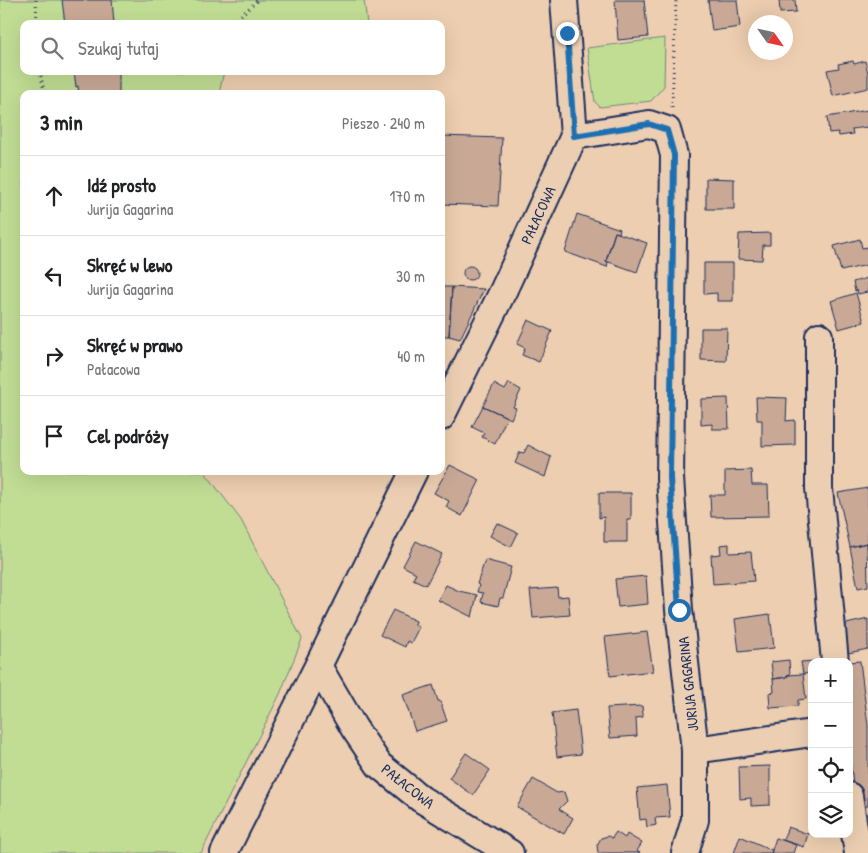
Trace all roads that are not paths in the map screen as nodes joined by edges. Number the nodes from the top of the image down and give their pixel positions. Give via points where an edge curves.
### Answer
1 (564, 0) edge
2 (574, 136) junction
3 (819, 336) dead end
4 (445, 409) edge
5 (412, 475) edge
6 (835, 658) edge
7 (318, 666) junction
8 (808, 734) edge
9 (695, 750) junction
10 (853, 821) edge
11 (224, 853) edge
12 (510, 853) edge
13 (685, 853) edge
14 (858, 853) edge

1 - 2 street, PAŁACOWA
2 - 4 street, PAŁACOWA
2 - 9 street, JURIJA GAGARINA via 649,124 667,130 674,155 670,478 679,610
3 - 6 street via 819,488
5 - 7 street
7 - 11 street
7 - 12 street, PAŁACOWA via 380,765 421,799
8 - 9 street
9 - 13 street, JURIJA GAGARINA via 695,820
10 - 14 street

